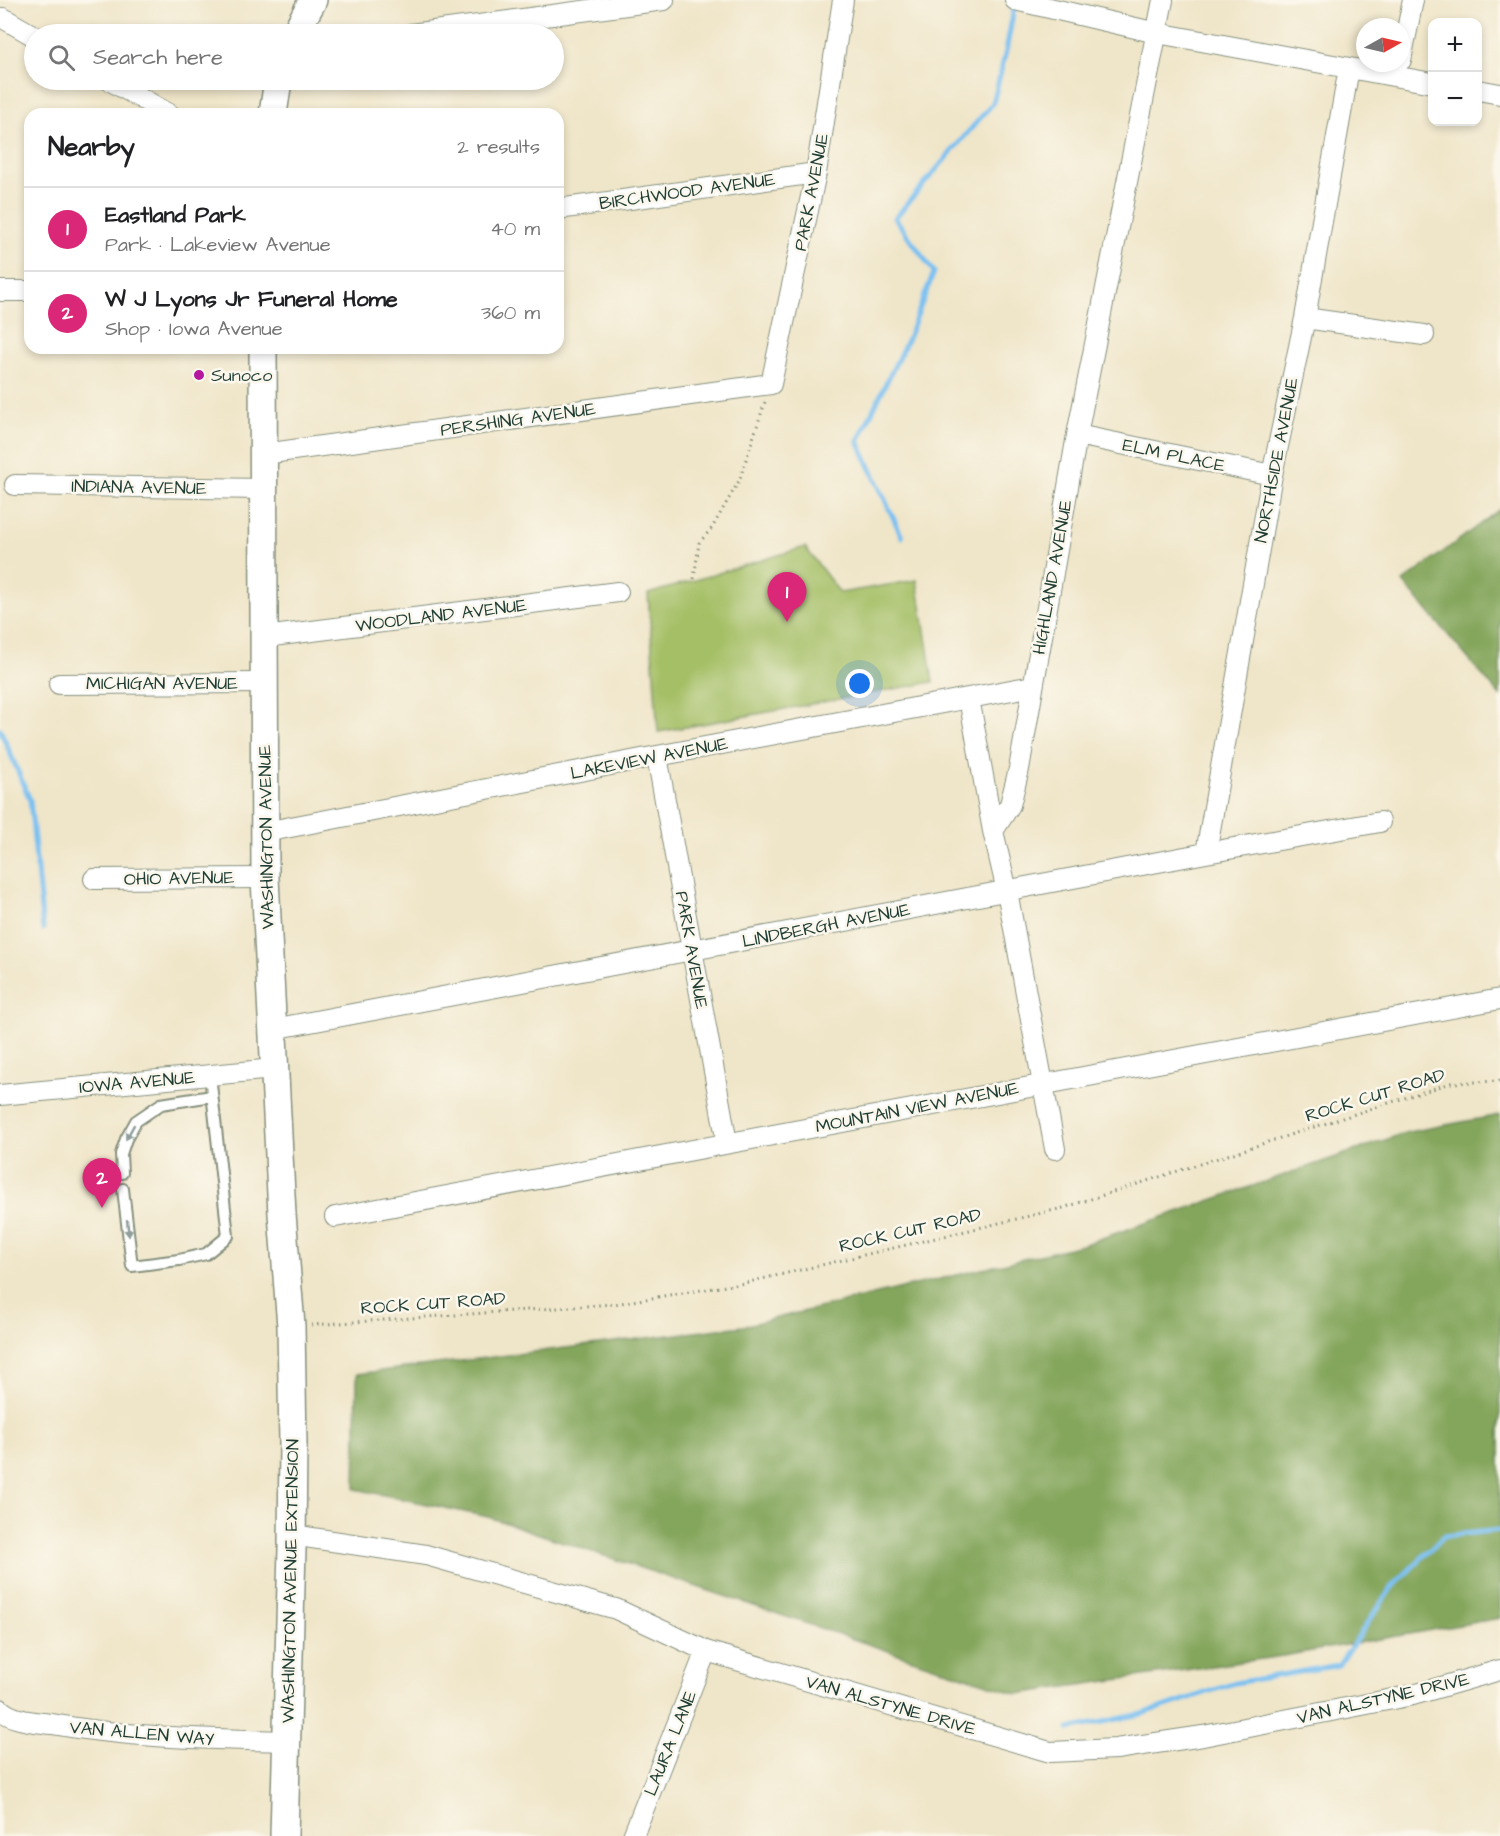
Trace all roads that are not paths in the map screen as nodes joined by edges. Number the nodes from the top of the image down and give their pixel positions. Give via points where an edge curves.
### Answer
1 (313, 0) edge
2 (664, 0) edge
3 (843, 0) edge
4 (1015, 0) edge
5 (1163, 0) edge
6 (1413, 0) edge
7 (3, 18) dead end
8 (1410, 18) edge
9 (301, 24) edge
10 (485, 24) edge
11 (24, 30) edge
12 (1157, 33) junction
13 (1349, 68) junction
14 (1356, 68) edge
15 (1410, 72) edge
16 (1428, 81) edge
17 (127, 90) edge
18 (277, 90) edge
19 (1482, 91) edge
20 (1500, 94) edge
21 (158, 108) edge
22 (274, 108) edge
23 (816, 173) junction
24 (564, 208) edge
25 (0, 291) edge
26 (24, 291) edge
27 (1305, 318) junction
28 (1424, 335) dead end
29 (263, 354) edge
30 (771, 384) joint
31 (1077, 435) junction
32 (264, 454) junction
33 (1272, 475) junction
34 (15, 485) dead end
35 (263, 489) junction
36 (618, 592) dead end
37 (265, 637) junction
38 (264, 683) junction
39 (59, 684) dead end
40 (1034, 686) junction
41 (969, 698) junction
42 (657, 756) junction
43 (1380, 822) dead end
44 (993, 831) junction
45 (265, 832) junction
46 (1206, 853) junction
47 (265, 878) junction
48 (94, 879) dead end
49 (1007, 891) junction
50 (692, 950) junction
51 (1500, 999) edge
52 (273, 1029) junction
53 (274, 1069) junction
54 (210, 1075) junction
55 (1042, 1084) junction
56 (0, 1095) edge
57 (212, 1096) junction
58 (726, 1143) junction
59 (1055, 1149) dead end
60 (122, 1173) dead end
61 (123, 1189) dead end
62 (334, 1217) dead end
63 (300, 1326) joint
64 (292, 1535) junction
65 (706, 1651) junction
66 (1500, 1670) edge
67 (0, 1709) edge
68 (287, 1741) junction
69 (284, 1836) edge
70 (633, 1836) edge

1 - 9 street
2 - 10 street
3 - 23 street, PARK AVENUE
4 - 12 street
5 - 12 street, HIGHLAND AVENUE
6 - 8 street
7 - 11 street
12 - 13 street
12 - 31 street, HIGHLAND AVENUE
13 - 14 street
13 - 27 street, NORTHSIDE AVENUE
15 - 16 street
17 - 21 street
18 - 22 street
19 - 20 street
23 - 24 street, BIRCHWOOD AVENUE
23 - 30 street, PARK AVENUE
25 - 26 street
27 - 28 street
27 - 33 street, NORTHSIDE AVENUE
29 - 32 street, WASHINGTON AVENUE
30 - 32 street, PERSHING AVENUE
31 - 33 street, ELM PLACE
31 - 40 street, HIGHLAND AVENUE
32 - 35 street, WASHINGTON AVENUE
33 - 46 street, NORTHSIDE AVENUE
34 - 35 street, INDIANA AVENUE
35 - 37 street, WASHINGTON AVENUE
36 - 37 street, WOODLAND AVENUE
37 - 38 street, WASHINGTON AVENUE
38 - 39 street, MICHIGAN AVENUE
38 - 45 street, WASHINGTON AVENUE
40 - 41 street, LAKEVIEW AVENUE
40 - 44 street, HIGHLAND AVENUE via 1010,805
41 - 42 street, LAKEVIEW AVENUE
41 - 44 street
42 - 45 street, LAKEVIEW AVENUE
42 - 50 street, PARK AVENUE
43 - 46 street, LINDBERGH AVENUE
44 - 49 street
45 - 47 street, WASHINGTON AVENUE
46 - 49 street, LINDBERGH AVENUE
47 - 48 street, OHIO AVENUE
47 - 52 street, WASHINGTON AVENUE
49 - 50 street, LINDBERGH AVENUE
49 - 55 street
50 - 52 street, LINDBERGH AVENUE
50 - 58 street, PARK AVENUE
51 - 55 street, MOUNTAIN VIEW AVENUE
52 - 53 street, WASHINGTON AVENUE
53 - 54 street, IOWA AVENUE
53 - 63 street, WASHINGTON AVENUE via 282,1214
54 - 56 street, IOWA AVENUE
54 - 57 lane
55 - 58 street, MOUNTAIN VIEW AVENUE
55 - 59 street
57 -> 60 lane via 161,1104 136,1121 121,1154
61 -> 57 lane via 132,1266 206,1254 228,1236
58 - 62 street, MOUNTAIN VIEW AVENUE
63 - 64 street, WASHINGTON AVENUE EXTENSION
64 - 65 street, VAN ALSTYNE DRIVE via 426,1555 616,1609
64 - 68 street, WASHINGTON AVENUE EXTENSION
65 - 66 street, VAN ALSTYNE DRIVE via 1050,1752 1116,1749 1203,1736 1413,1695
65 - 70 street, LAURA LANE
67 - 68 street, VAN ALLEN WAY via 24,1720 93,1731 162,1738
68 - 69 street, WASHINGTON AVENUE EXTENSION

